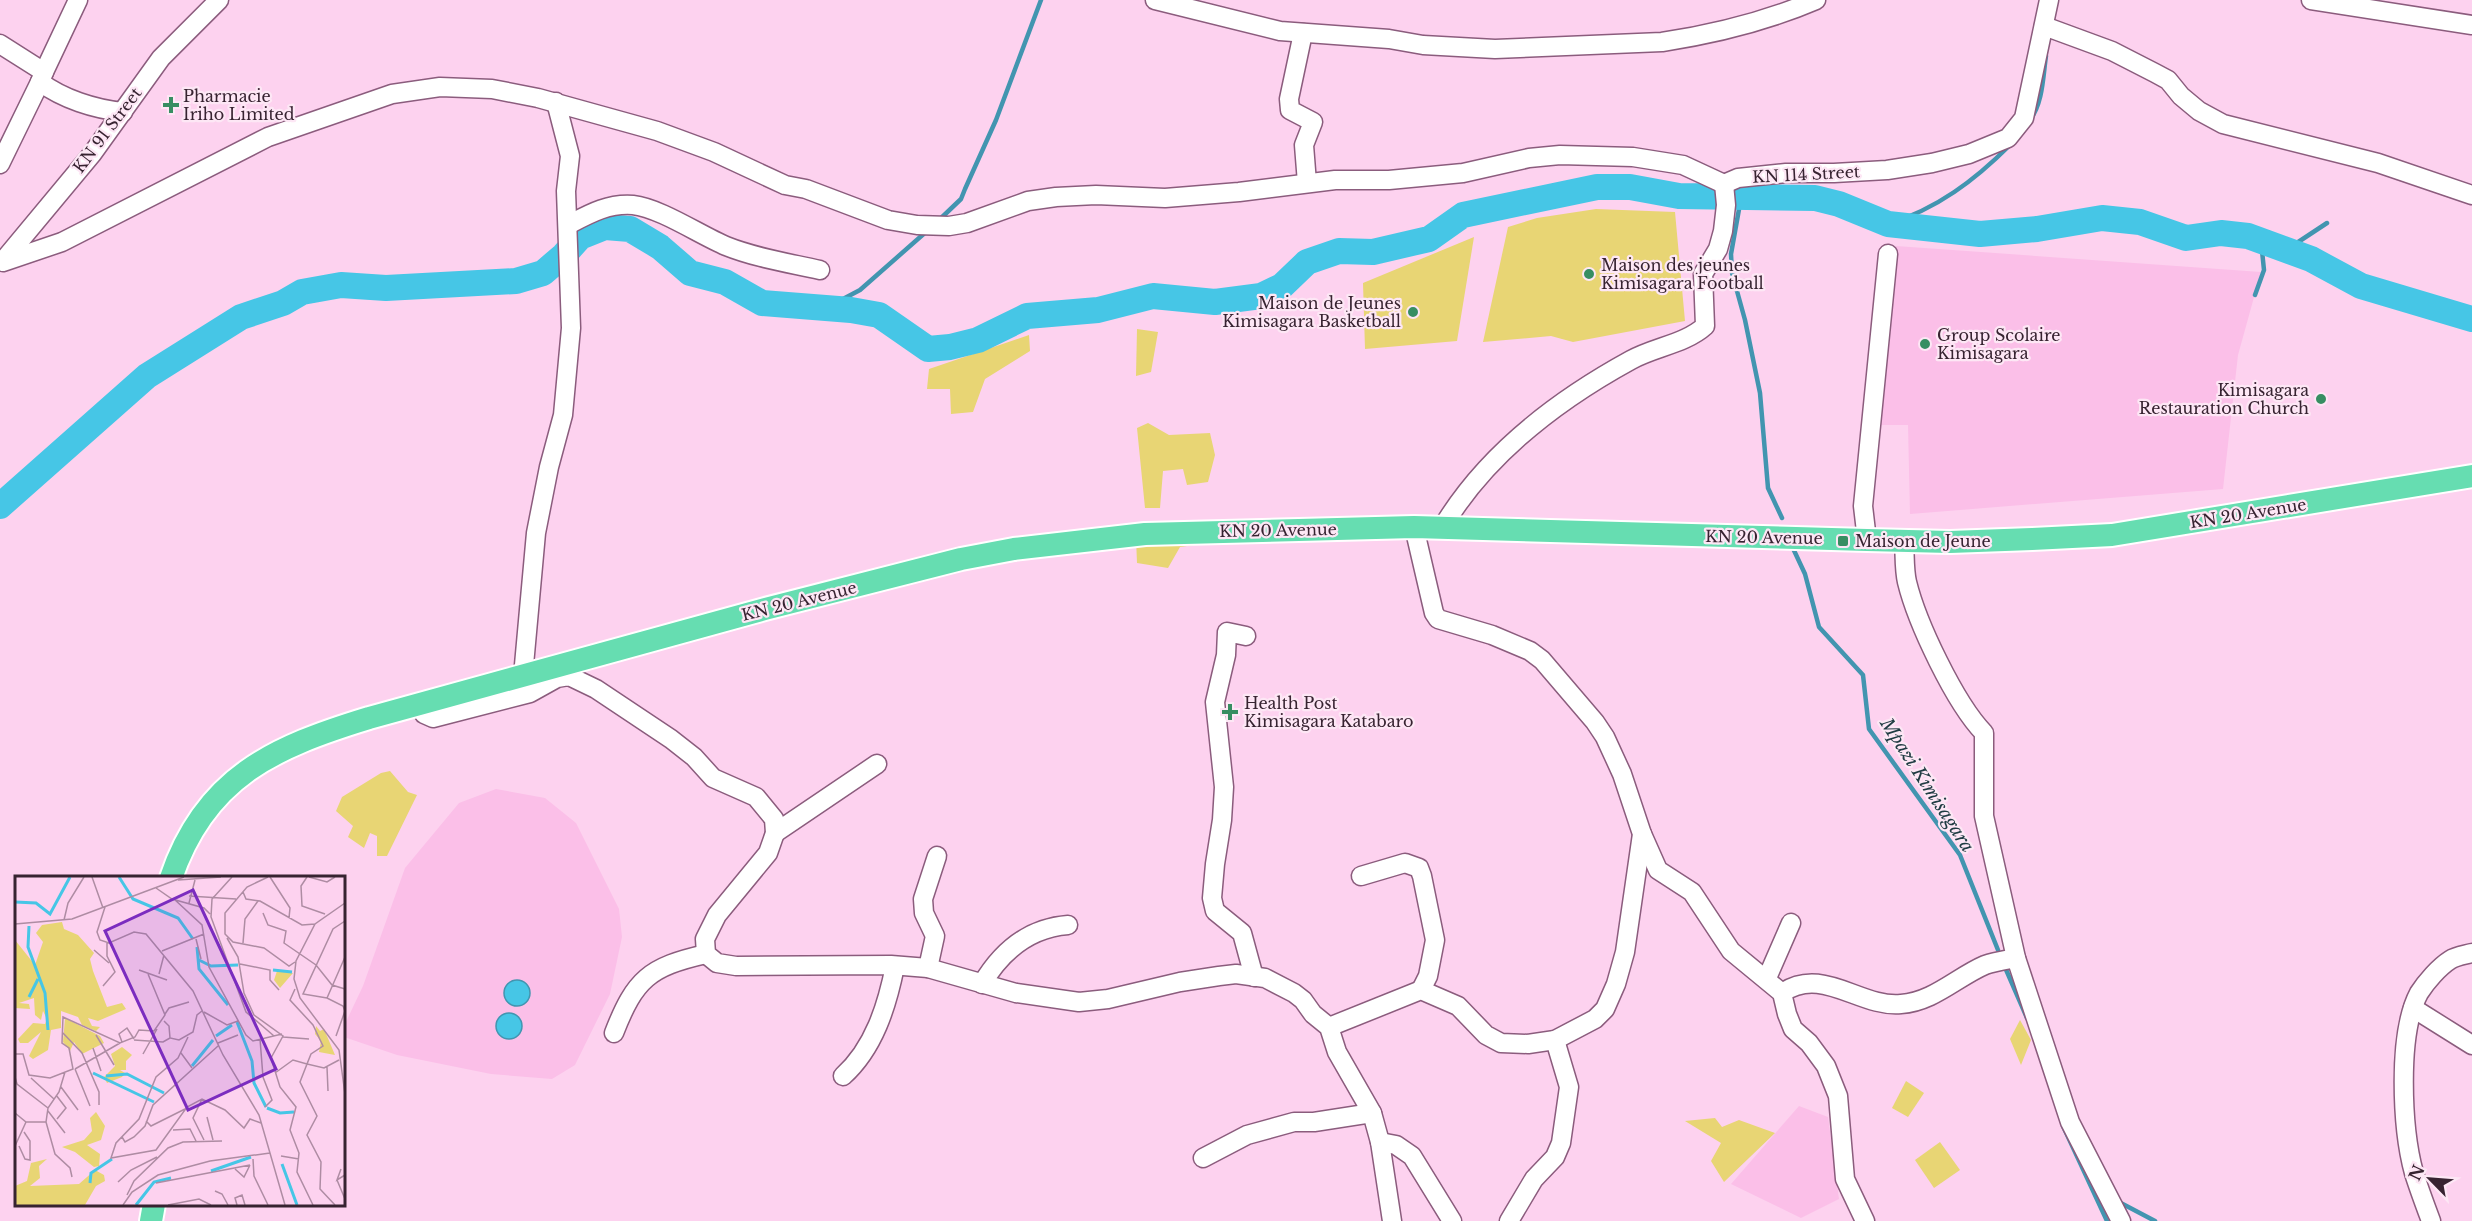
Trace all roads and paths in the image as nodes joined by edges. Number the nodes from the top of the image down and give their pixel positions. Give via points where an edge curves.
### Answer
1 (78, 0) edge
2 (219, 0) edge
3 (1155, 0) edge
4 (1816, 0) edge
5 (2049, 0) edge
6 (2310, 0) edge
7 (2472, 25) edge
8 (2044, 26) junction
9 (1303, 33) junction
10 (0, 44) edge
11 (42, 77) junction
12 (556, 102) junction
13 (123, 112) junction
14 (0, 164) edge
15 (1307, 183) junction
16 (1724, 184) junction
17 (2472, 195) edge
18 (568, 225) junction
19 (1888, 254) dead end
20 (1, 263) edge
21 (820, 270) dead end
22 (2472, 476) edge
23 (1414, 527) junction
24 (1442, 528) junction
25 (1867, 540) junction
26 (1904, 541) junction
27 (1246, 636) dead end
28 (523, 676) junction
29 (419, 704) junction
30 (877, 764) dead end
31 (775, 833) junction
32 (1642, 834) junction
33 (937, 856) dead end
34 (172, 876) edge
35 (1361, 876) dead end
36 (1791, 923) dead end
37 (1068, 925) dead end
38 (2472, 953) edge
39 (706, 954) junction
40 (2016, 958) junction
41 (895, 966) junction
42 (928, 968) junction
43 (1254, 977) junction
44 (1767, 978) junction
45 (982, 984) junction
46 (1421, 990) junction
47 (1782, 993) junction
48 (2413, 1008) junction
49 (1329, 1027) junction
50 (614, 1033) dead end
51 (1555, 1040) junction
52 (2472, 1046) edge
53 (843, 1076) dead end
54 (1372, 1113) junction
55 (1380, 1142) junction
56 (1203, 1158) dead end
57 (154, 1206) edge
58 (151, 1221) edge
59 (1392, 1221) edge
60 (1452, 1221) edge
61 (1509, 1221) edge
62 (1865, 1221) edge
63 (2121, 1221) edge
64 (2431, 1221) edge

1 - 11 street
2 - 13 street, KN 91 Street via 161,58
3 - 9 street via 1280,31
4 - 9 street via 1761,21 1662,42 1495,49
5 - 8 street, KN 114 Street
6 - 7 street
8 - 16 street, KN 114 Street via 2024,118 2008,138 1969,154 1932,163 1834,174 1774,174 1738,178
8 - 17 street via 2112,51 2168,80 2199,111 2223,124 2357,157
9 - 15 street via 1288,99 1290,110 1312,122 1304,145
10 - 11 street
11 - 13 street via 70,98
11 - 14 street
12 - 15 street via 657,131 784,185 806,189 888,220 917,225 967,224 1028,201 1056,197 1165,198
12 - 18 street via 570,156
12 - 20 street via 481,88 440,87 392,94 268,137 62,242
13 - 20 street, KN 91 Street
15 - 16 street via 1464,173 1560,155 1633,157 1683,165
16 - 24 street via 1724,231 1703,273 1705,326 1694,335 1634,358 1532,424 1478,477
18 - 21 street via 603,207 634,205 728,246
18 - 28 street via 571,328 563,415 536,533
19 - 25 street via 1863,506
22 - 26 main road, KN 20 Avenue via 2112,535
23 - 24 main road, KN 20 Avenue
23 - 28 main road, KN 20 Avenue via 1144,534 1014,549 765,609
23 - 32 street via 1434,613 1444,621 1530,651 1542,660 1605,737
24 - 25 main road, KN 20 Avenue
25 - 26 main road, KN 20 Avenue
26 - 40 street via 1907,580 1915,609 1955,692 1984,733 1984,816
27 - 43 street via 1227,632 1215,702 1224,787 1212,898 1215,911 1242,933
28 - 29 main road, KN 20 Avenue
29 - 31 street via 424,714 433,718 530,693 569,676 596,689 671,739 713,778 756,797 774,819
29 - 34 main road, KN 20 Avenue via 306,738 244,771 194,826
30 - 31 street
31 - 39 street via 768,853 717,915 705,939
32 - 44 street via 1658,870 1686,886 1731,951
32 - 51 street via 1625,952 1616,984 1596,1019
33 - 42 street via 923,898 924,913 935,936
35 - 46 street via 1405,863 1419,868 1435,940
36 - 44 street
37 - 45 street via 1021,940 1005,951
38 - 48 street via 2451,959 2432,976
39 - 41 street via 717,963 736,966
39 - 50 street via 676,961 648,975 631,996
40 - 47 street via 1984,966 1922,999 1902,1004 1873,1001 1824,984 1795,984
40 - 63 street via 2070,1122
41 - 42 street
41 - 53 street via 879,1022 861,1055
42 - 45 street
43 - 45 street via 1236,974 1180,982 1079,1002
43 - 49 street via 1265,978 1294,993
44 - 47 street
46 - 49 street
46 - 51 street via 1458,1006 1493,1041 1528,1044
47 - 62 street via 1793,1029 1826,1066 1838,1096 1845,1179
48 - 52 street
48 - 64 street via 2404,1068 2404,1100 2414,1172
49 - 54 street via 1337,1052
51 - 61 street via 1569,1087 1561,1143
54 - 55 street
54 - 56 street via 1294,1122 1247,1135
55 - 59 street
55 - 60 street via 1396,1145 1412,1156
57 - 58 main road

